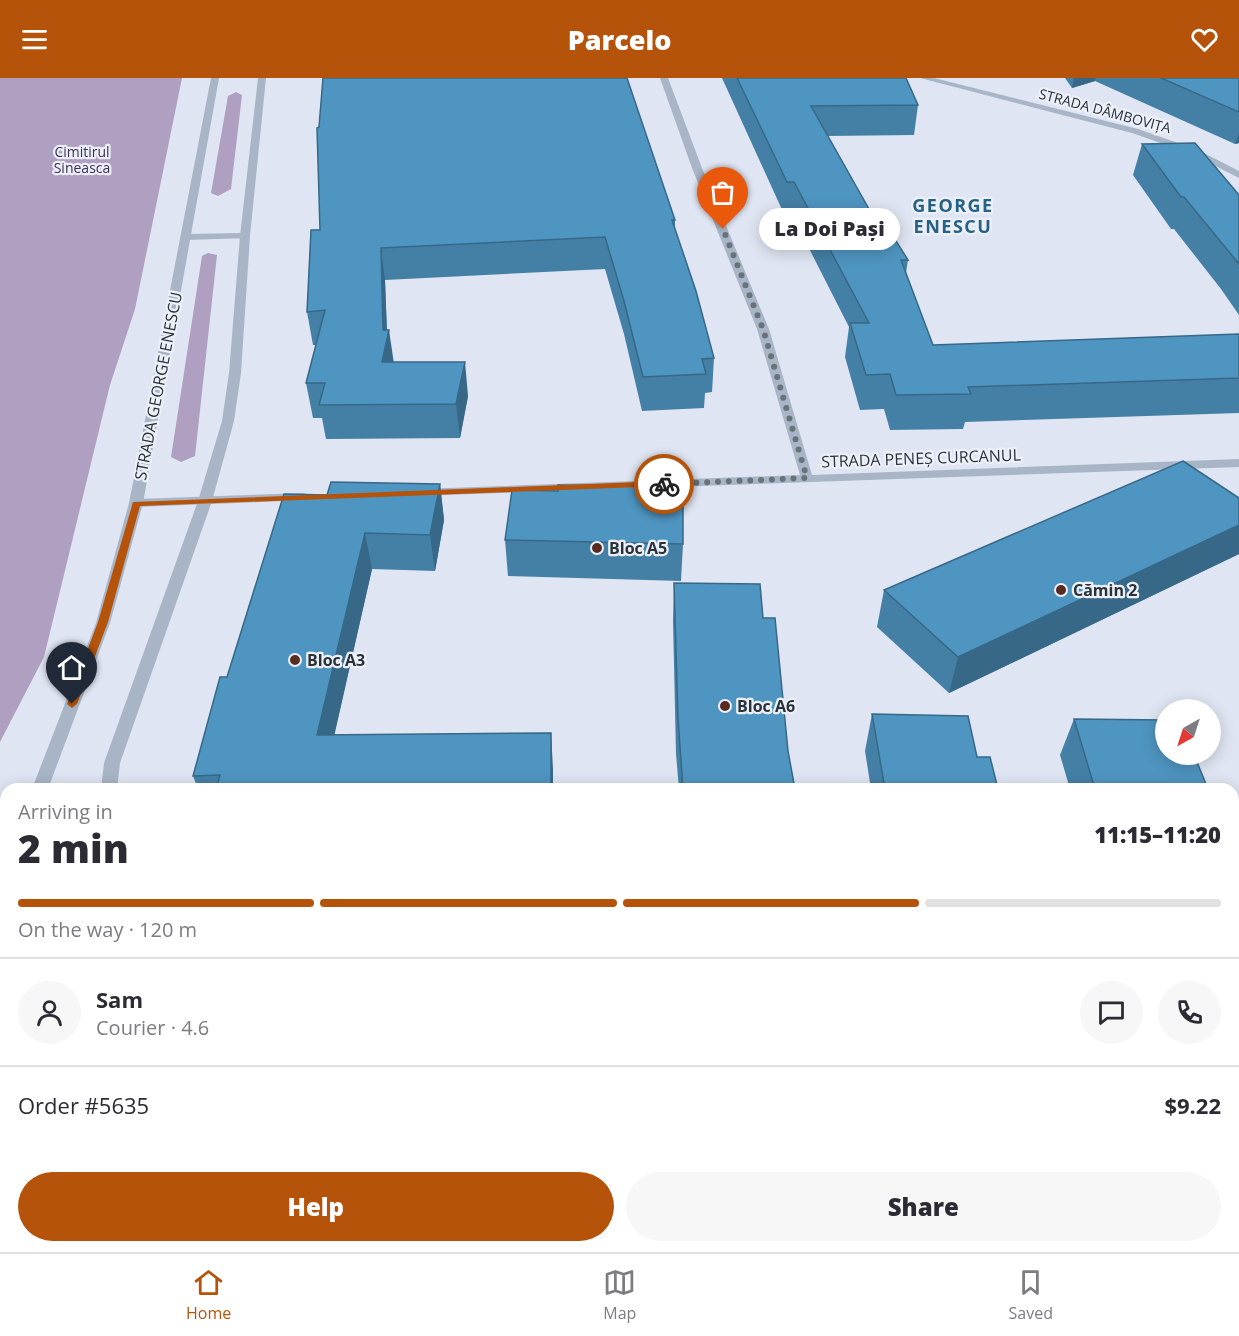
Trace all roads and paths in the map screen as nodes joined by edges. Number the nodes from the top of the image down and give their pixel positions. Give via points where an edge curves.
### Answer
1 (215, 78) edge
2 (262, 78) edge
3 (664, 78) edge
4 (924, 78) edge
5 (1239, 175) edge
6 (245, 236) junction
7 (186, 237) junction
8 (1239, 463) edge
9 (807, 478) junction
10 (410, 493) edge
11 (319, 496) edge
12 (205, 501) junction
13 (136, 503) junction
14 (42, 783) edge
15 (110, 783) edge

1 - 7 street, STRADA GEORGE ENESCU
2 - 6 street
3 - 9 street via 763,329
4 - 5 street, STRADA DÂMBOVIȚA via 1135,131 1196,152
6 - 7 street
6 - 12 street via 228,421
7 - 13 street, STRADA GEORGE ENESCU
8 - 9 street, STRADA PENEȘ CURCANUL
9 - 10 street, STRADA PENEȘ CURCANUL
11 - 12 street
12 - 13 street
12 - 15 street via 112,763
13 - 14 street, STRADA GEORGE ENESCU via 103,622

